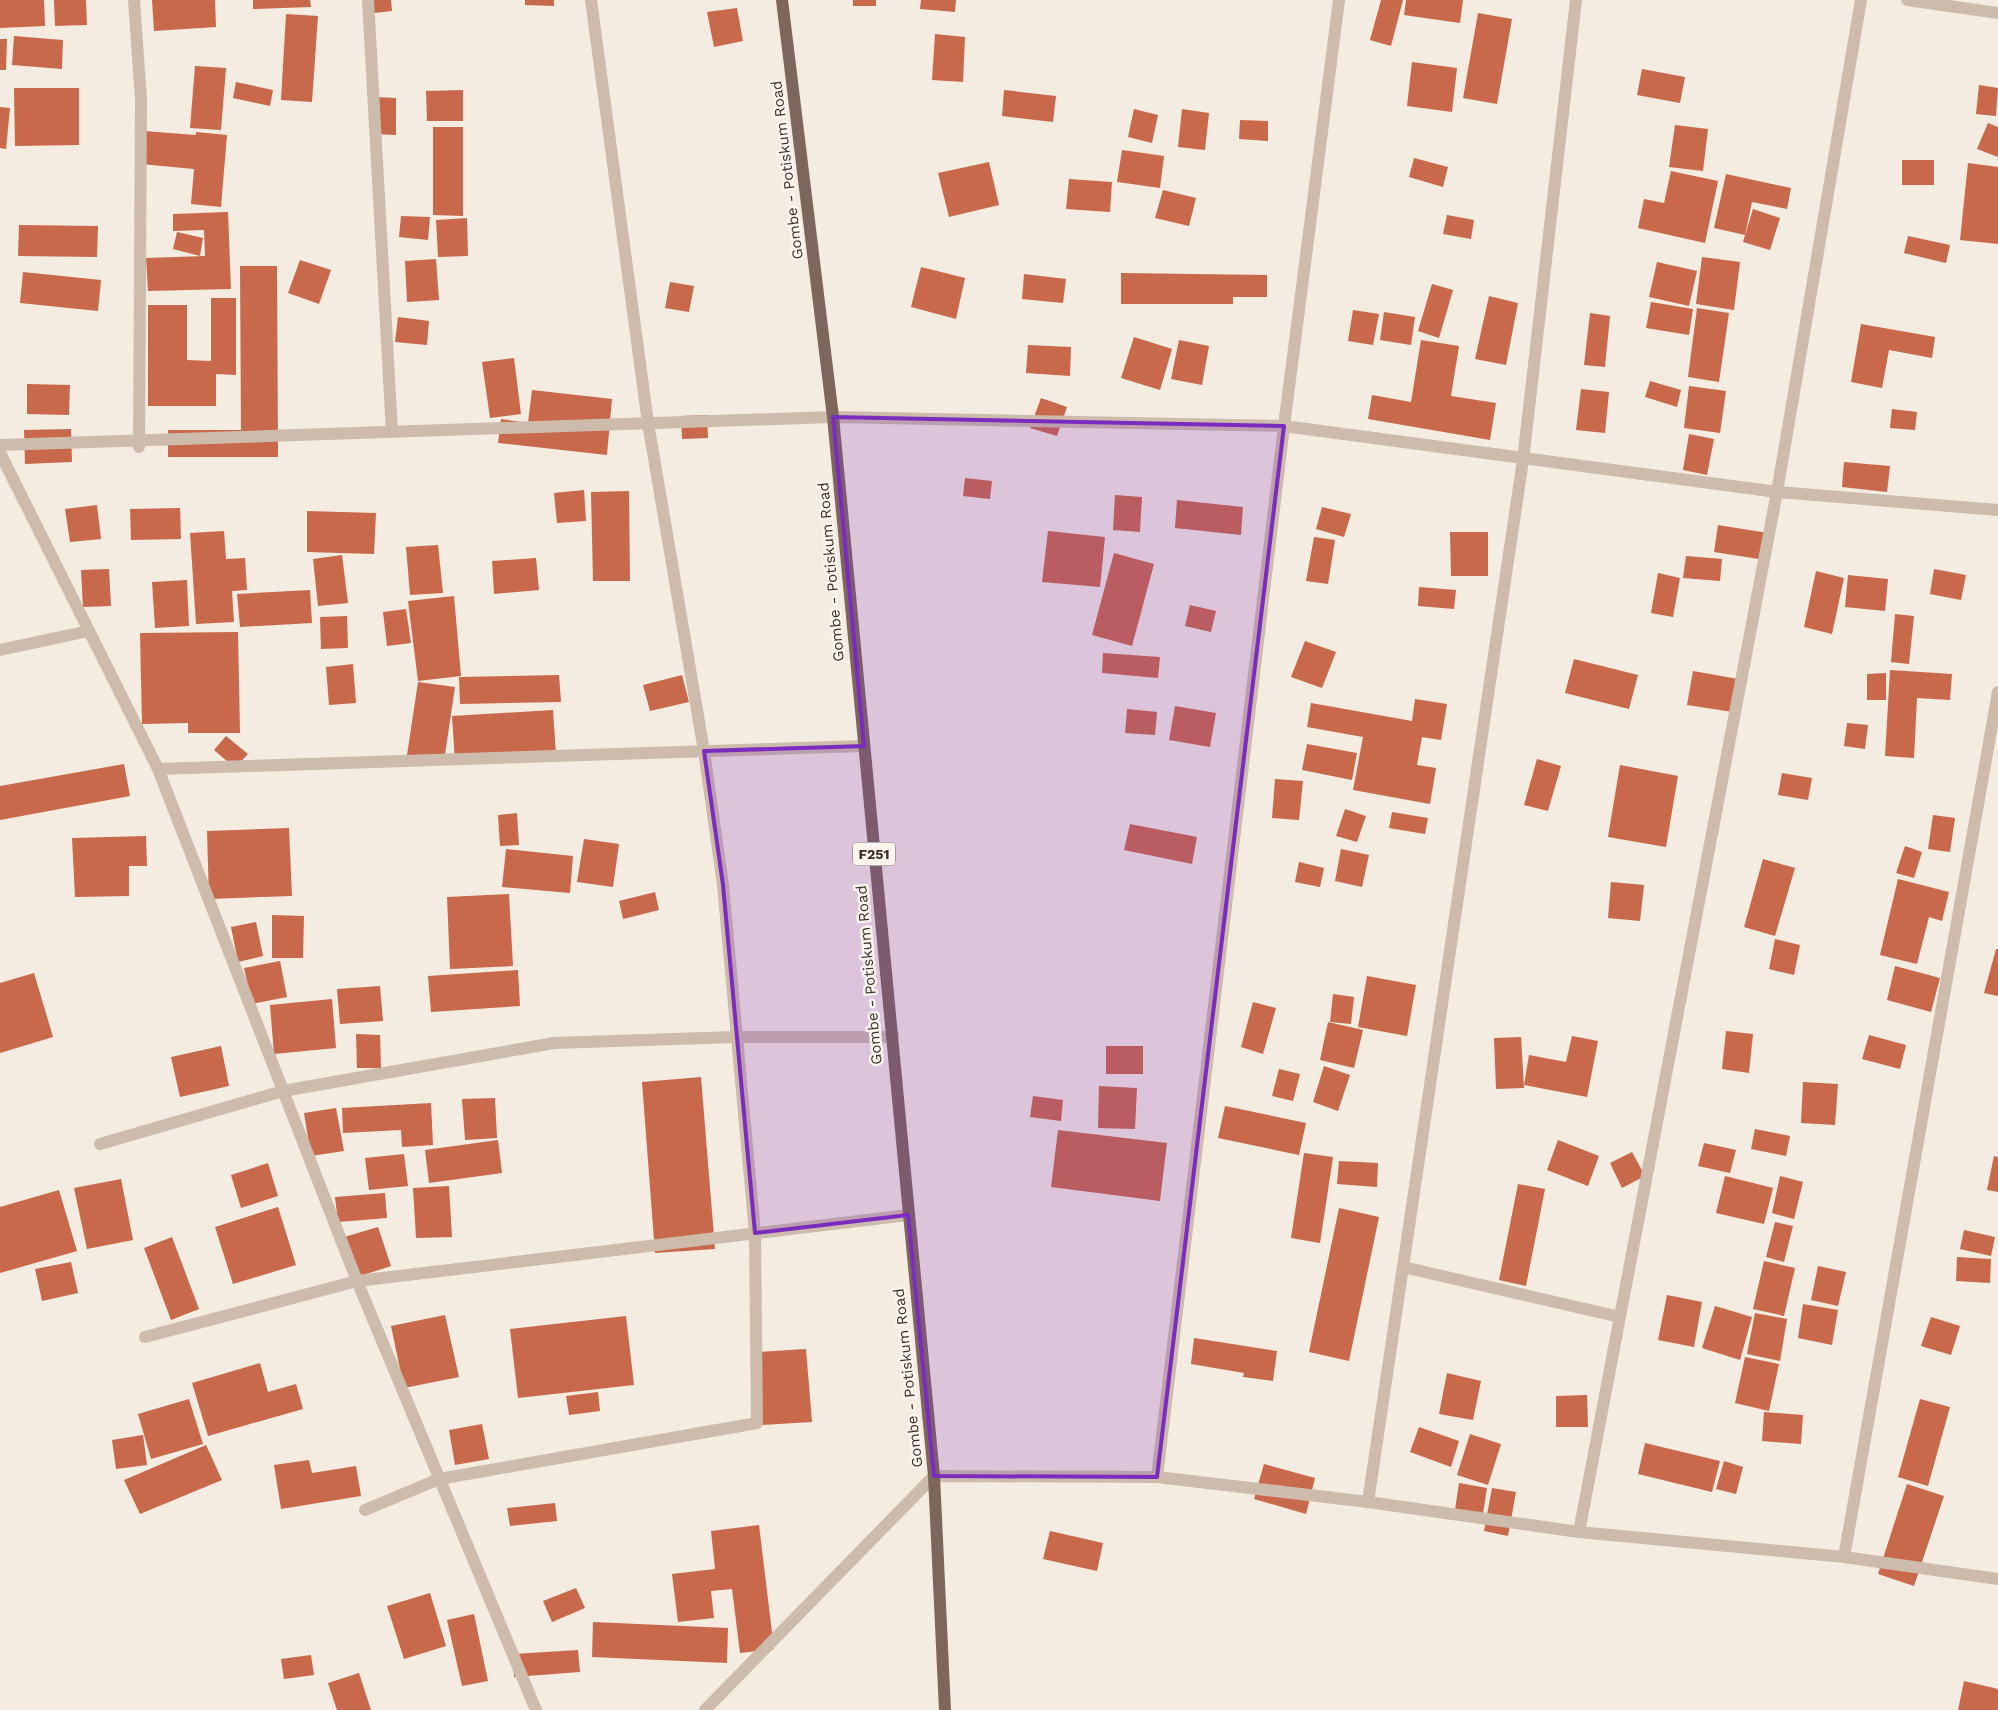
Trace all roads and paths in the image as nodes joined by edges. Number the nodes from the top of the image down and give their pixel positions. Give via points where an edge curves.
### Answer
1 (134, 0) edge
2 (368, 0) edge
3 (591, 0) edge
4 (782, 0) edge
5 (1339, 0) edge
6 (1576, 0) edge
7 (1861, 0) edge
8 (1907, 0) edge
9 (1998, 12) edge
10 (833, 417) junction
11 (648, 423) junction
12 (1284, 426) junction
13 (392, 432) junction
14 (0, 445) edge
15 (140, 445) junction
16 (0, 453) edge
17 (1523, 460) junction
18 (1778, 492) junction
19 (1998, 510) edge
20 (89, 631) junction
21 (0, 650) edge
22 (1998, 692) edge
23 (864, 746) junction
24 (704, 751) junction
25 (158, 769) junction
26 (892, 1036) junction
27 (736, 1038) junction
28 (283, 1091) junction
29 (100, 1144) dead end
30 (908, 1214) junction
31 (755, 1233) junction
32 (1403, 1267) junction
33 (357, 1281) junction
34 (1620, 1317) junction
35 (145, 1337) dead end
36 (934, 1476) junction
37 (1157, 1477) junction
38 (439, 1479) junction
39 (1368, 1502) junction
40 (365, 1510) dead end
41 (1579, 1532) junction
42 (1844, 1557) junction
43 (1998, 1578) edge
44 (536, 1710) edge
45 (705, 1710) edge
46 (945, 1710) edge

1 - 15 street via 141,100
2 - 13 street
3 - 11 street
4 - 10 main road, Gombe - Potiskum Road / F251
5 - 12 street
6 - 17 street
7 - 18 street
8 - 9 street
10 - 11 street
10 - 12 street
10 - 23 main road, Gombe - Potiskum Road / F251
11 - 13 street
11 - 24 street
12 - 17 street
12 - 37 street
13 - 15 street
14 - 15 street
16 - 20 street
17 - 18 street
17 - 32 street
18 - 19 street
18 - 34 street
20 - 21 street
20 - 25 street
22 - 42 street
23 - 24 street
23 - 26 main road, Gombe - Potiskum Road / F251
24 - 25 street
24 - 27 street via 722,885
25 - 28 street
26 - 27 street
26 - 30 main road, Gombe - Potiskum Road / F251
27 - 28 street via 554,1043
27 - 31 street
28 - 29 street
28 - 33 street
30 - 31 street
30 - 36 main road, Gombe - Potiskum Road / F251
31 - 33 street
31 - 38 street via 757,1423
32 - 34 street
32 - 39 street
33 - 35 street
33 - 38 street
34 - 41 street
36 - 37 street
36 - 45 street
36 - 46 main road, Gombe - Potiskum Road / F251
37 - 39 street
38 - 40 street
38 - 44 street
39 - 41 street
41 - 42 street
42 - 43 street

